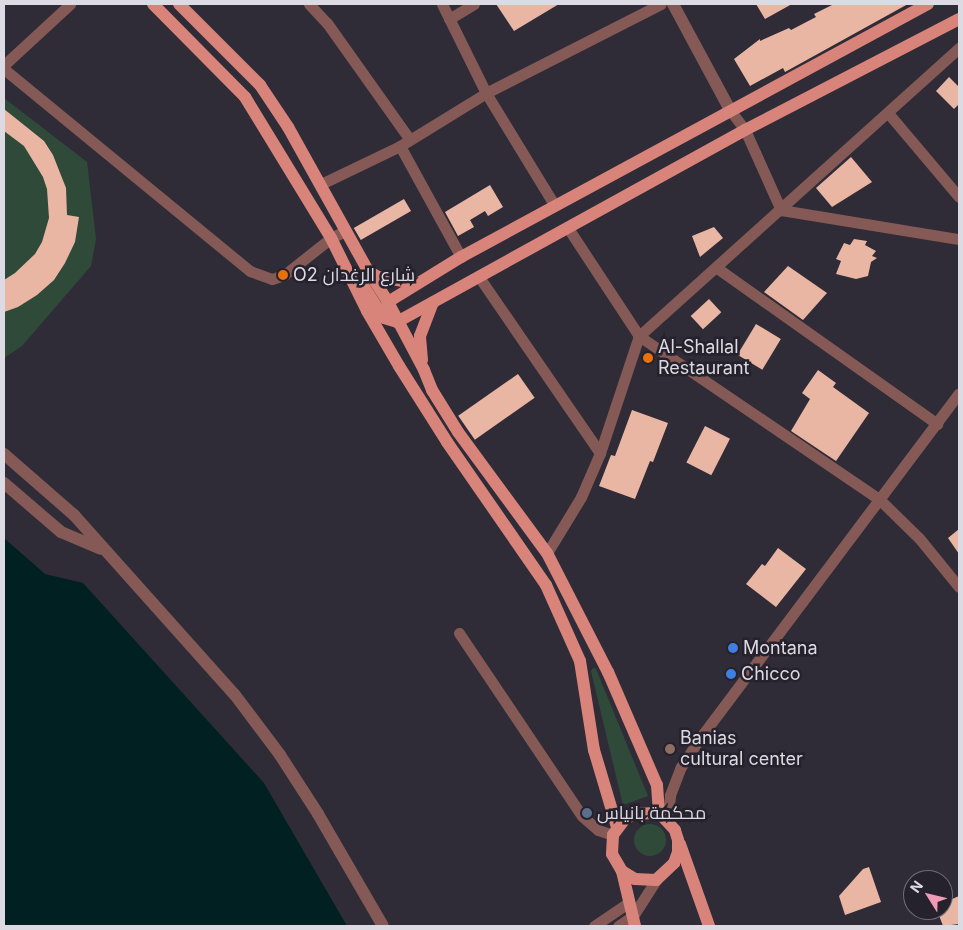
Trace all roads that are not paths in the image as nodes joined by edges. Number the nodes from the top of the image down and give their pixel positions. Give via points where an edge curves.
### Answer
1 (70, 4) edge
2 (153, 4) edge
3 (179, 4) edge
4 (309, 4) edge
5 (442, 4) edge
6 (474, 4) edge
7 (661, 4) edge
8 (673, 4) edge
9 (928, 4) edge
10 (449, 19) junction
11 (959, 19) edge
12 (959, 48) edge
13 (4, 67) edge
14 (486, 93) junction
15 (730, 110) junction
16 (888, 113) junction
17 (745, 130) junction
18 (405, 143) junction
19 (321, 184) junction
20 (959, 197) edge
21 (554, 206) junction
22 (781, 210) junction
23 (568, 228) junction
24 (345, 231) junction
25 (330, 238) junction
26 (959, 239) edge
27 (338, 250) junction
28 (461, 257) junction
29 (717, 268) junction
30 (368, 271) junction
31 (480, 277) junction
32 (415, 283) junction
33 (388, 302) junction
34 (433, 302) junction
35 (384, 318) junction
36 (397, 322) junction
37 (639, 336) junction
38 (399, 366) junction
39 (424, 370) junction
40 (959, 393) edge
41 (937, 424) junction
42 (4, 454) edge
43 (600, 454) junction
44 (4, 483) edge
45 (880, 500) junction
46 (105, 551) junction
47 (547, 553) junction
48 (959, 587) edge
49 (459, 633) dead end
50 (597, 651) junction
51 (580, 661) junction
52 (663, 817) junction
53 (615, 831) junction
54 (678, 840) junction
55 (622, 871) junction
56 (656, 880) junction
57 (628, 903) junction
58 (634, 921) edge
59 (383, 926) edge
60 (594, 926) edge
61 (618, 926) edge
62 (709, 926) edge

1 - 13 street
2 - 25 main road via 245,97
3 - 19 main road via 260,85
4 - 18 street via 327,23
5 - 10 street
6 - 10 street
7 - 14 street
8 - 15 street
9 - 15 main road
10 - 14 street
11 - 17 main road
12 - 16 street
13 - 25 street via 250,271 272,279 284,275
14 - 18 street
14 - 21 street
15 - 17 street
15 - 21 main road
16 - 20 street
16 - 22 street
17 - 22 street
17 - 23 main road
18 - 19 street
18 - 28 street
19 - 24 main road
21 - 28 main road
22 - 26 street
22 - 29 street
23 - 31 main road
23 - 37 street
24 - 25 street
24 - 30 main road
25 - 27 main road
27 - 35 main road via 349,259
27 - 38 main road
28 - 32 main road
29 - 37 street
29 - 41 street
30 - 32 main road via 378,277
30 - 33 main road
31 - 34 main road
31 - 43 street
32 - 33 main road
33 - 35 main road
33 - 36 main road
34 - 36 main road
34 - 39 main road via 420,336
35 - 36 main road
35 - 38 main road via 398,350
36 - 39 main road
37 - 43 street
37 - 45 street
38 - 51 main road via 446,442 546,585
39 - 47 main road via 432,390 458,432
40 - 41 street
41 - 45 street
42 - 46 street via 74,515
43 - 47 street via 581,497
44 - 46 street via 61,532
45 - 48 street via 919,538
45 - 52 street via 700,738 681,767
46 - 59 street via 236,695 318,814
47 - 50 main road
49 - 53 street via 582,816 598,830
50 - 51 main road
50 - 52 main road via 657,785
51 - 53 main road via 594,750
52 - 53 main road via 635,814 625,819
52 - 54 main road
53 - 55 main road via 612,854
54 - 56 main road via 674,863
54 - 62 main road
55 - 56 main road via 635,879
55 - 57 main road
56 - 58 street
57 - 58 main road
57 - 60 street
58 - 61 street

